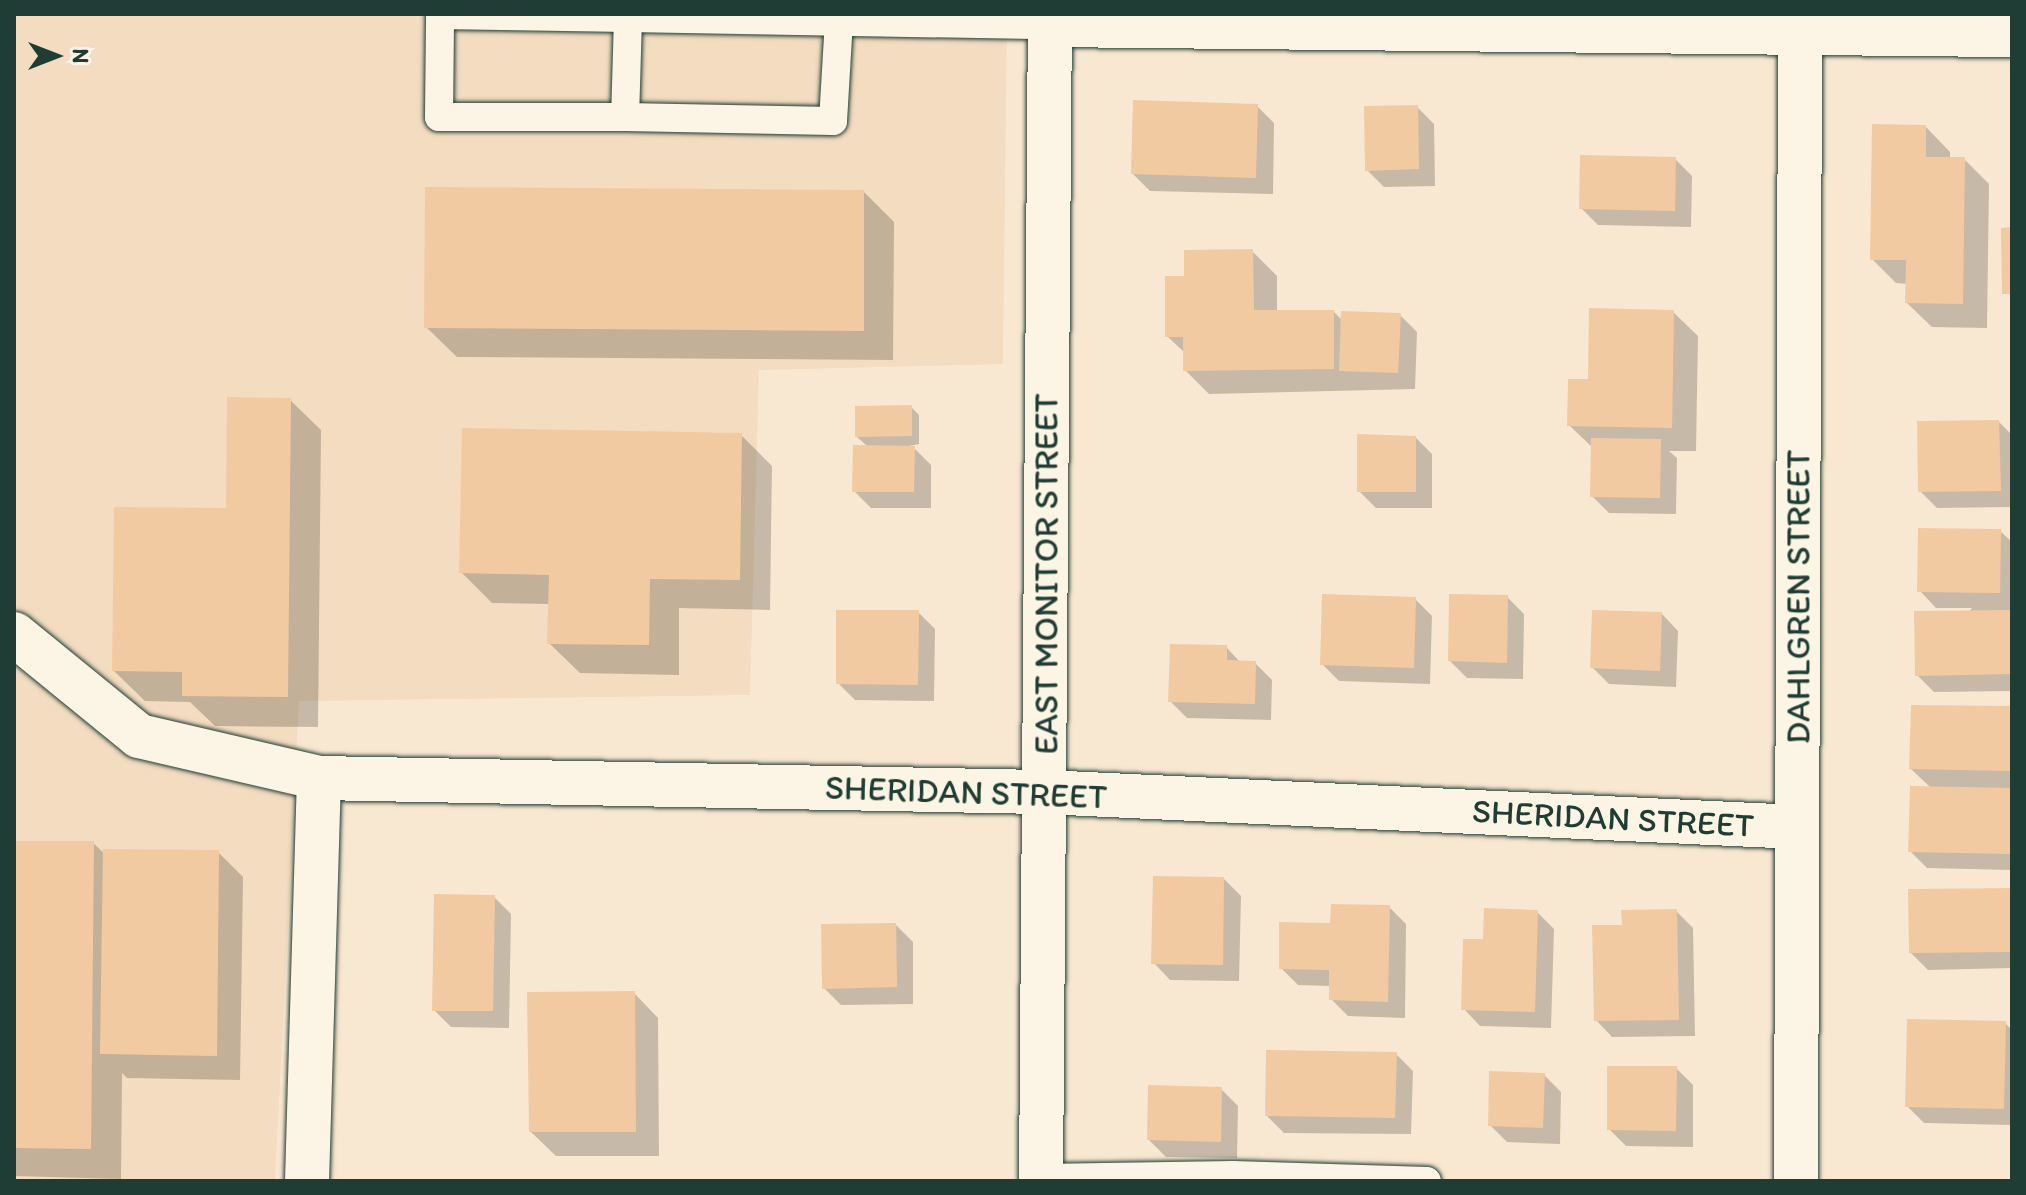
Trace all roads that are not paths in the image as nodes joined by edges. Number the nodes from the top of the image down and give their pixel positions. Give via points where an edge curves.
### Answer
1 (628, 16) edge
2 (1050, 20) edge
3 (839, 21) junction
4 (1800, 24) edge
5 (2012, 35) edge
6 (625, 117) junction
7 (14, 634) edge
8 (319, 778) junction
9 (1044, 792) junction
10 (1797, 827) junction
11 (1041, 1179) edge
12 (307, 1181) edge
13 (1427, 1181) edge
14 (1796, 1181) edge

1 - 3 lane
1 - 6 lane
1 - 6 lane via 440,15 439,117
2 - 3 lane
2 - 4 street
2 - 9 street, EAST MONITOR STREET
3 - 6 lane via 833,121
4 - 5 street
4 - 10 street, DAHLGREN STREET
7 - 8 street, SHERIDAN STREET via 139,736
8 - 9 street, SHERIDAN STREET
8 - 12 street
9 - 10 street, SHERIDAN STREET
9 - 11 street, EAST MONITOR STREET
10 - 14 street, DAHLGREN STREET
11 - 13 lane via 1233,1175

